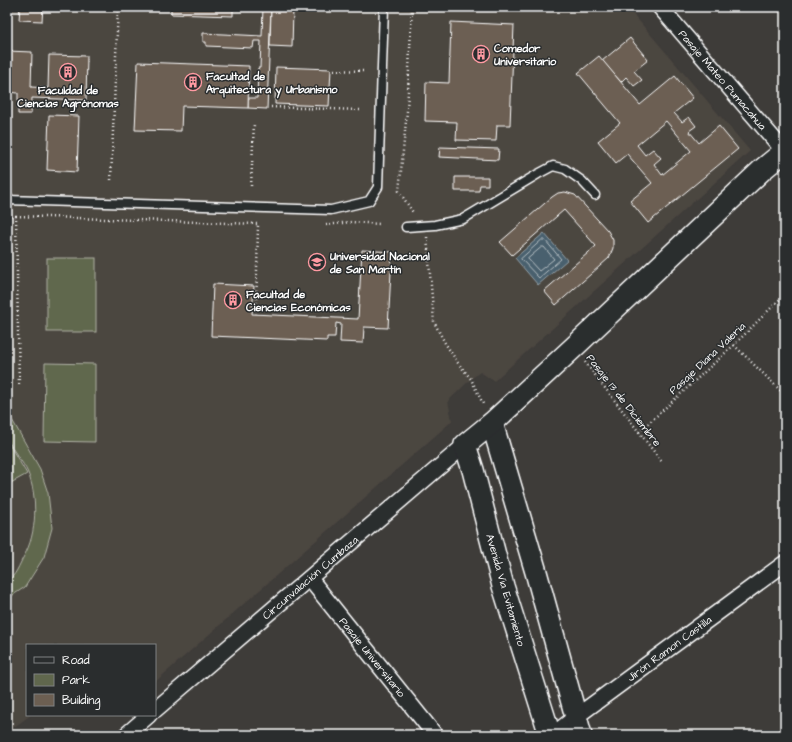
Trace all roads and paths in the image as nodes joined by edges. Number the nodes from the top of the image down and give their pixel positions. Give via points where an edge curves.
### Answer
1 (118, 7) edge
2 (384, 7) edge
3 (412, 7) edge
4 (660, 7) edge
5 (334, 70) dead end
6 (363, 71) dead end
7 (271, 107) dead end
8 (360, 110) dead end
9 (254, 123) dead end
10 (785, 151) edge
11 (111, 180) dead end
12 (251, 186) dead end
13 (595, 195) dead end
14 (7, 200) edge
15 (7, 215) edge
16 (16, 216) junction
17 (380, 224) dead end
18 (326, 225) dead end
19 (422, 226) junction
20 (406, 227) dead end
21 (785, 294) edge
22 (256, 314) dead end
23 (734, 345) junction
24 (573, 348) junction
25 (19, 387) dead end
26 (785, 395) edge
27 (492, 423) junction
28 (639, 432) junction
29 (465, 445) junction
30 (662, 462) dead end
31 (785, 563) edge
32 (310, 579) junction
33 (156, 709) edge
34 (148, 716) edge
35 (579, 725) edge
36 (130, 733) edge
37 (435, 735) edge
38 (550, 735) edge
39 (554, 735) edge

1 - 11 path
2 - 14 lane via 378,187 369,201 332,210
3 - 19 path via 407,111 399,191
4 - 10 street, Pasaje Mateo Pumacahua
5 - 6 path
7 - 8 path
9 - 12 path
10 - 24 street
13 - 19 lane via 582,181 565,169 553,166 463,219
15 - 16 path
16 - 22 path via 258,224
16 - 25 path
17 - 18 path via 351,222
19 - 20 lane
19 - 27 path via 426,234 434,322 458,364 471,379
21 - 23 path, Pasaje Diana Valeria
23 - 26 path
23 - 28 path, Pasaje Diana Valeria
24 - 27 street
24 - 28 path, Pasaje 13 de Diciembre
27 - 29 street
27 - 35 street
28 - 30 path, Pasaje 13 de Diciembre
29 - 32 street, Circunvalación Cumbaza
29 - 38 street, Avenida Via Evitamiento via 504,586
31 - 35 street, Jirón Ramon Castilla
32 - 33 street, Circunvalación Cumbaza
32 - 37 street, Pasaje Universitario
34 - 36 street
35 - 39 street, Jirón Ramon Castilla

